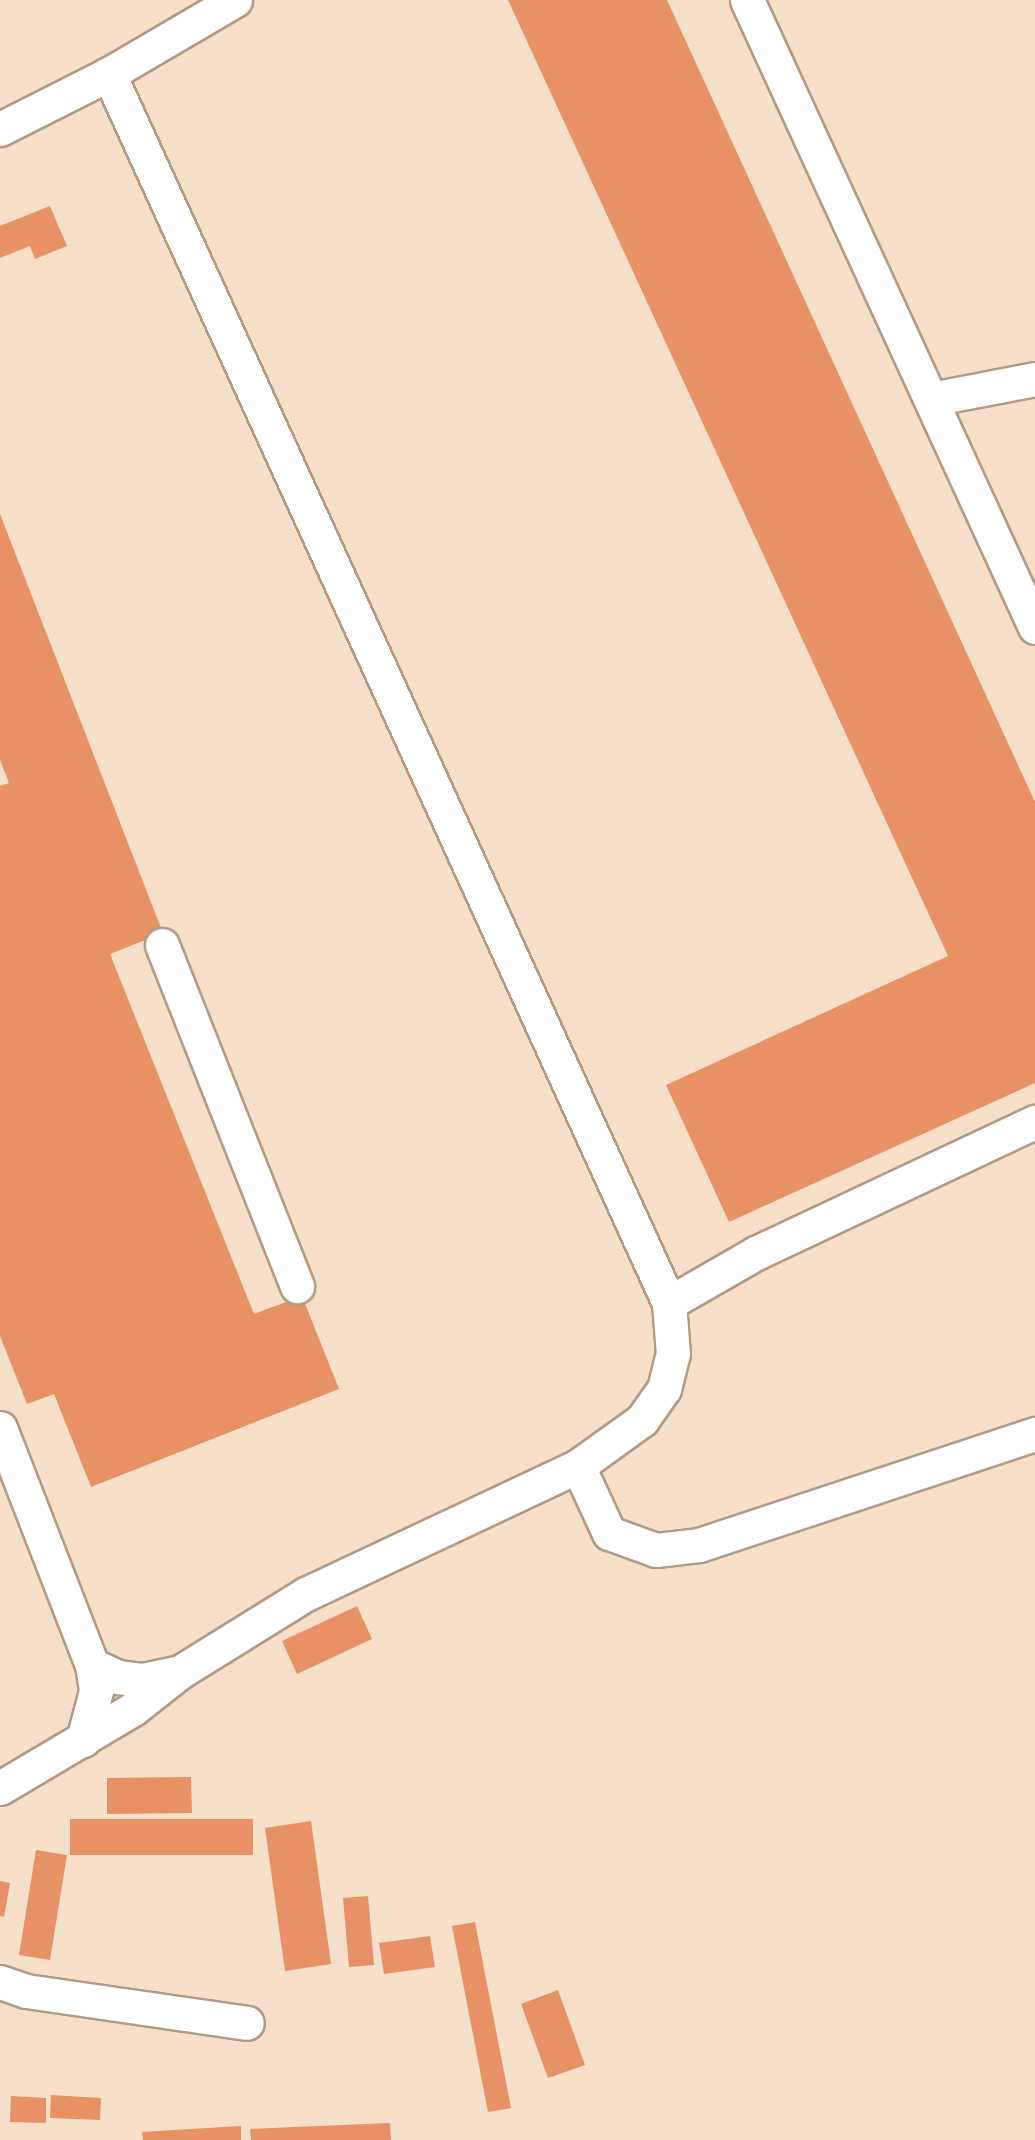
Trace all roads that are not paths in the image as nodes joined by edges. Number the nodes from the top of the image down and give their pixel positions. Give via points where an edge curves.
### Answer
1 (235, 0) edge
2 (747, 0) edge
3 (109, 74) junction
4 (0, 129) edge
5 (1035, 379) edge
6 (931, 399) junction
7 (1035, 627) edge
8 (162, 945) dead end
9 (1035, 1122) edge
10 (297, 1286) dead end
11 (669, 1303) junction
12 (0, 1428) edge
13 (1035, 1434) edge
14 (578, 1466) junction
15 (92, 1665) junction
16 (180, 1672) junction
17 (83, 1740) junction
18 (0, 1788) edge
19 (0, 1982) edge
20 (247, 2023) dead end

1 - 3 street
2 - 6 street
3 - 4 street
3 - 11 street
5 - 6 street
6 - 7 street
8 - 10 street
9 - 11 street via 756,1252
11 - 14 street via 673,1354 664,1389 642,1420
12 - 15 street
13 - 14 street via 699,1545 656,1550 609,1533
14 - 16 street via 306,1594
15 - 16 street via 118,1677 143,1680
15 - 17 street via 96,1691
16 - 17 street
17 - 18 street
19 - 20 street via 26,1991

